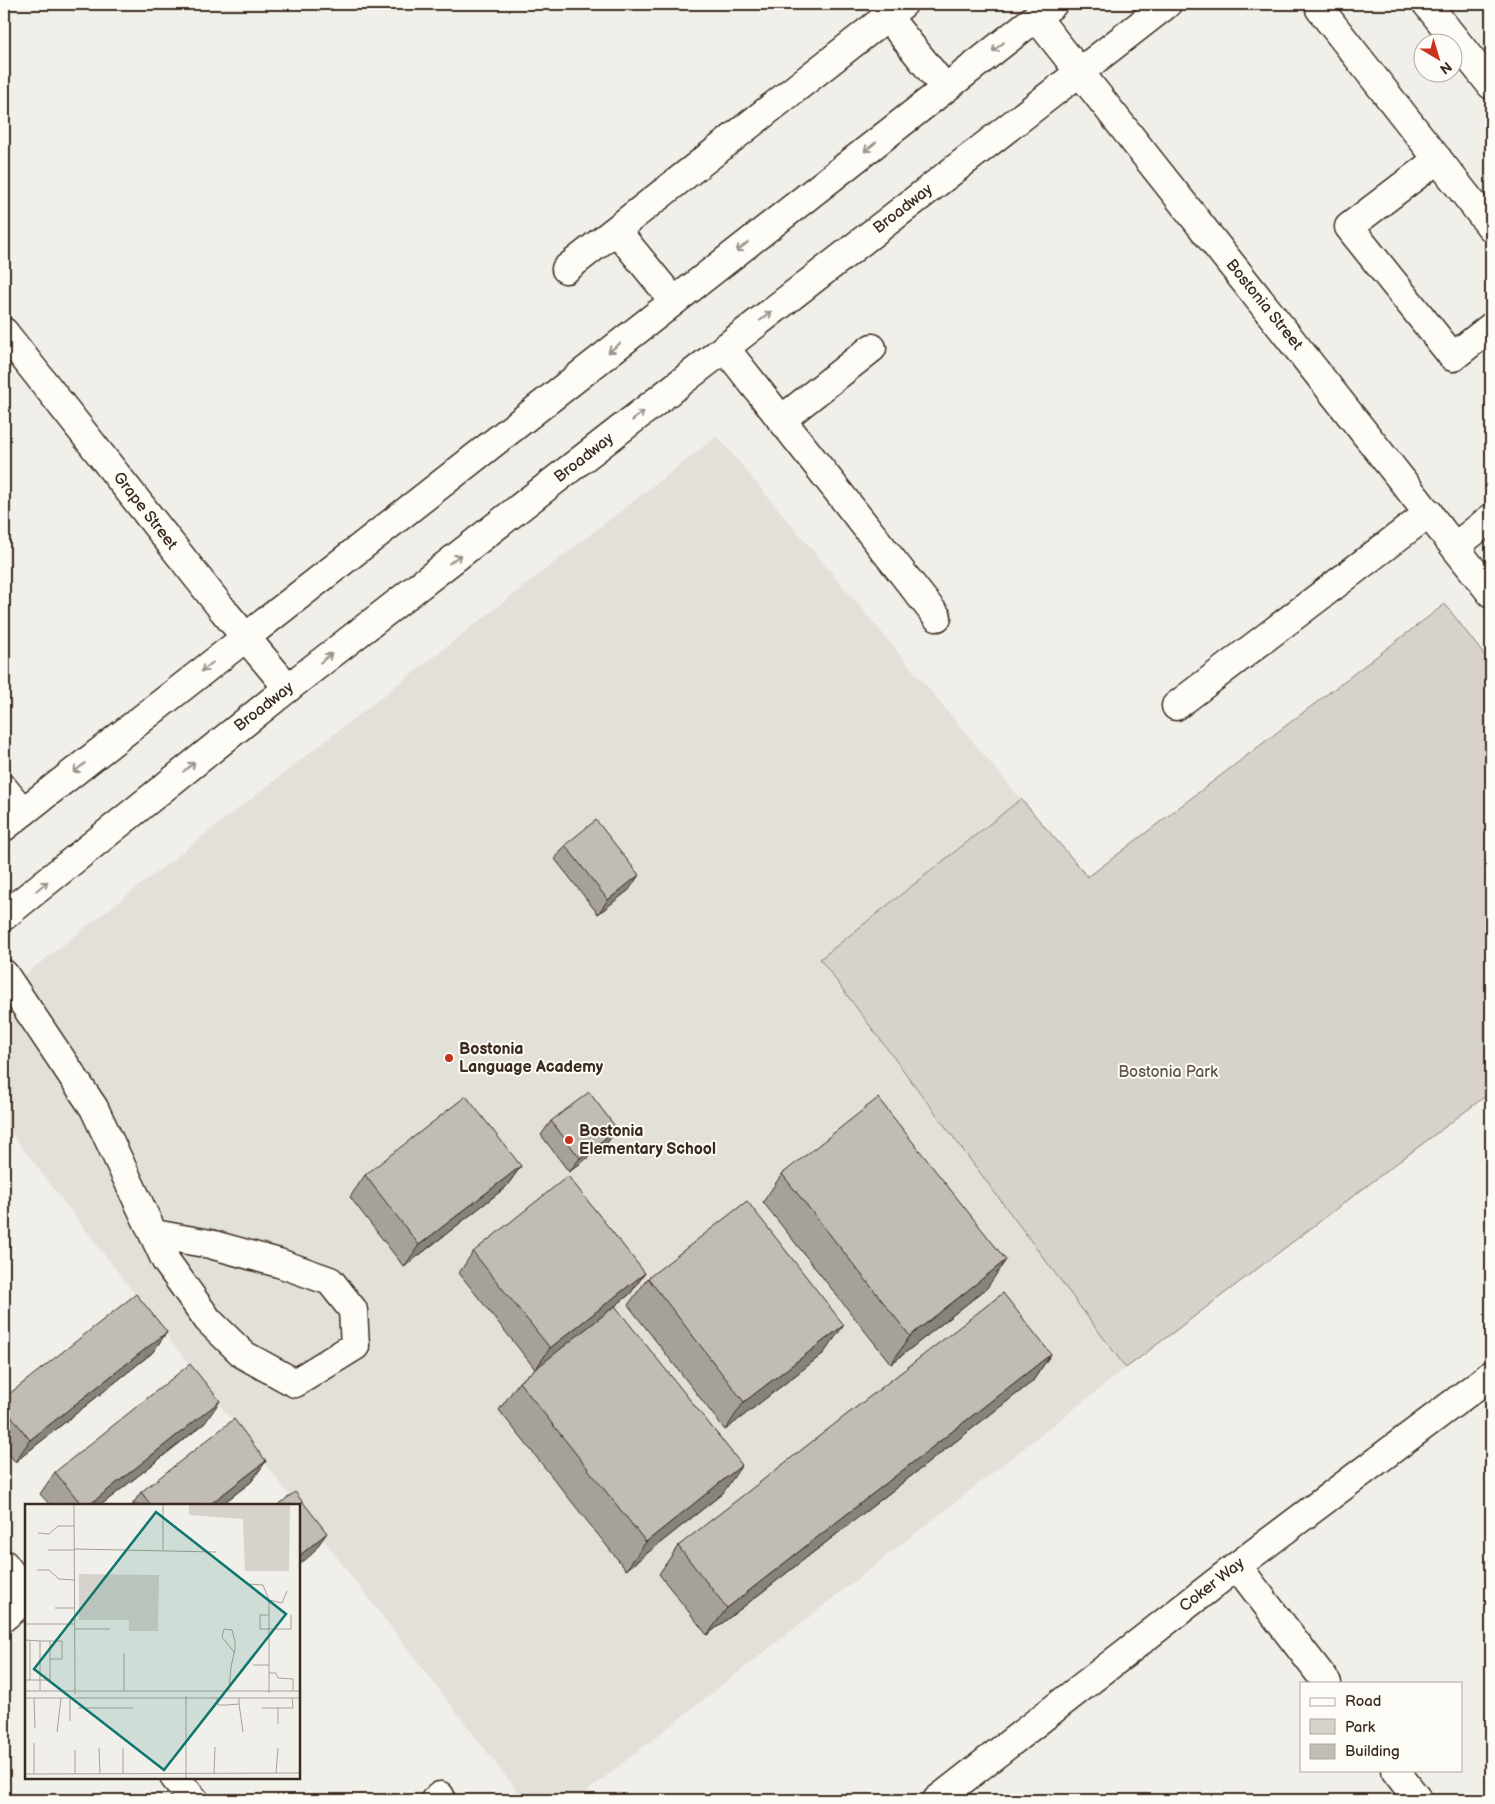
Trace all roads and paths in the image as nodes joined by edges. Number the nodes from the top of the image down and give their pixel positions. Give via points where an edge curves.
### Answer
1 (1167, 4) edge
2 (1326, 4) edge
3 (1427, 4) edge
4 (895, 10) edge
5 (1045, 10) edge
6 (1079, 73) junction
7 (1491, 85) edge
8 (945, 88) junction
9 (1438, 159) junction
10 (1491, 227) edge
11 (616, 230) junction
12 (566, 269) dead end
13 (674, 301) junction
14 (1491, 327) edge
15 (4, 332) edge
16 (725, 348) junction
17 (872, 348) dead end
18 (781, 420) junction
19 (1429, 512) junction
20 (1491, 518) edge
21 (1456, 546) junction
22 (1491, 593) edge
23 (937, 617) dead end
24 (245, 637) junction
25 (288, 688) junction
26 (1176, 706) dead end
27 (4, 789) edge
28 (13, 820) edge
29 (4, 916) edge
30 (4, 974) edge
31 (154, 1234) junction
32 (1491, 1375) edge
33 (4, 1564) edge
34 (1237, 1566) junction
35 (25, 1592) edge
36 (25, 1600) edge
37 (4, 1617) edge
38 (1326, 1682) edge
39 (1396, 1772) edge
40 (176, 1779) edge
41 (194, 1800) edge
42 (937, 1800) edge
43 (1418, 1800) edge

1 - 6 main road, Broadway
2 - 9 main road via 1320,9
3 - 7 main road
4 - 8 main road
4 - 11 main road
5 - 6 main road, Bostonia Street
5 -> 8 main road
16 -> 6 main road, Broadway
6 - 19 main road, Bostonia Street
8 -> 13 main road
9 - 10 main road
9 - 14 main road via 1349,227 1453,357
11 - 12 main road
11 - 13 main road
13 -> 24 main road
15 - 24 main road, Grape Street
16 - 18 main road
25 -> 16 main road, Broadway
17 - 18 main road
18 - 23 main road
19 - 21 main road, Bostonia Street
19 - 26 main road
20 - 21 main road
21 - 22 main road, Bostonia Street
24 - 25 main road, Grape Street
24 -> 28 main road
29 -> 25 main road, Broadway
27 - 28 main road
30 - 31 main road via 94,1108
31 - 31 main road via 166,1261 208,1320 244,1355 295,1383 356,1346 353,1310 330,1281 210,1244
32 - 34 main road, Coker Way
33 - 35 main road
34 - 38 main road
34 - 42 main road, Coker Way
36 - 37 main road
39 - 43 main road
40 - 41 main road

